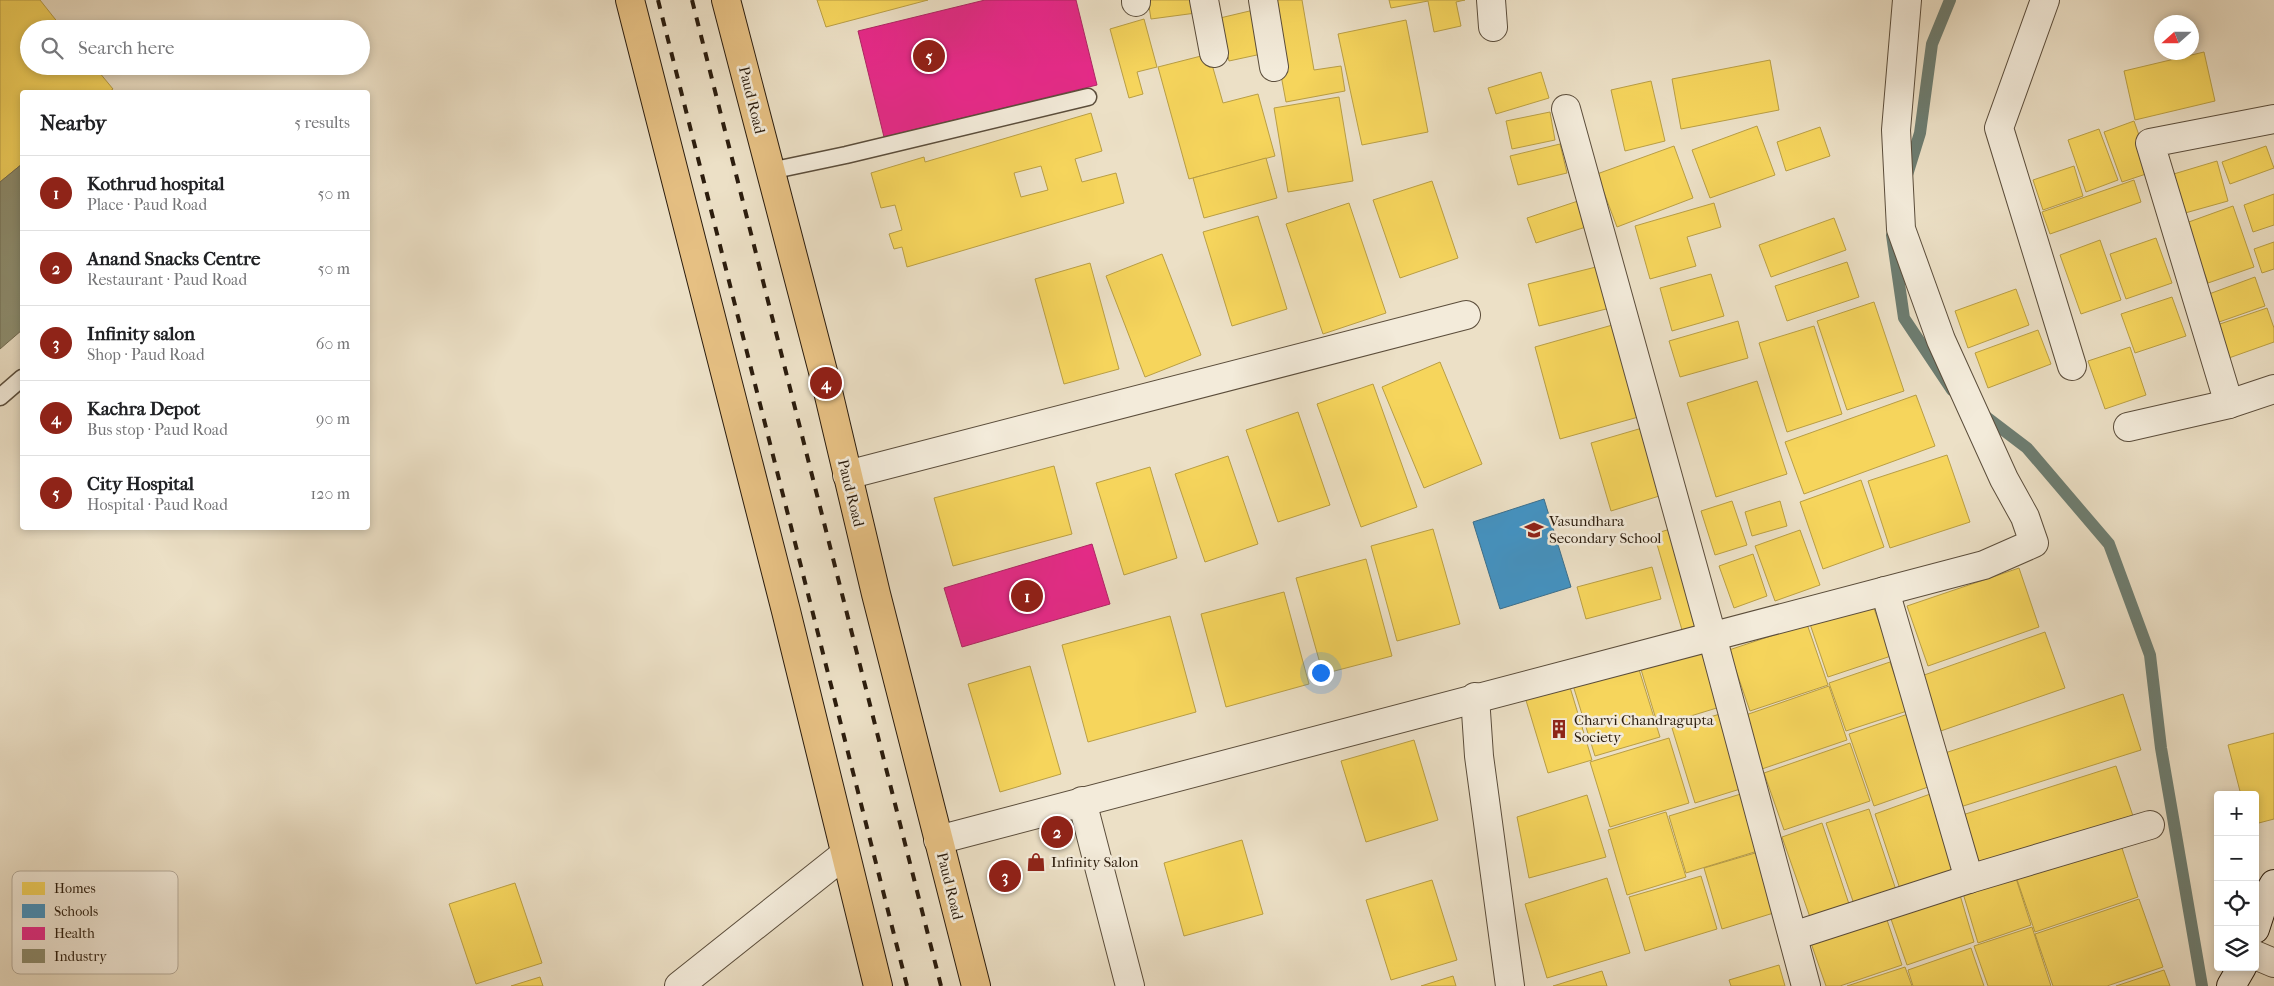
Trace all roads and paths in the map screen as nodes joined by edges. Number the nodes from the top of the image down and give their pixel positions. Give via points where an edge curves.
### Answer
1 (630, 0) edge
2 (726, 0) edge
3 (1204, 0) edge
4 (1263, 0) edge
5 (1491, 0) edge
6 (1907, 0) edge
7 (2045, 0) edge
8 (1493, 27) dead end
9 (1214, 53) dead end
10 (1274, 67) dead end
11 (1088, 97) dead end
12 (1566, 109) dead end
13 (2272, 126) edge
14 (770, 170) junction
15 (1466, 315) dead end
16 (2072, 366) dead end
17 (20, 380) edge
18 (2274, 389) edge
19 (0, 398) edge
20 (2229, 404) junction
21 (2128, 427) dead end
22 (847, 475) junction
23 (1885, 590) junction
24 (1712, 636) junction
25 (1475, 697) junction
26 (1082, 801) junction
27 (2150, 826) dead end
28 (938, 840) junction
29 (845, 854) junction
30 (1969, 879) junction
31 (2274, 884) edge
32 (2256, 926) edge
33 (1792, 936) junction
34 (2274, 963) edge
35 (2259, 966) edge
36 (679, 986) edge
37 (878, 986) edge
38 (976, 986) edge
39 (1130, 986) edge
40 (1510, 986) edge
41 (1806, 986) edge

1 - 29 main road
2 - 14 main road, Paud Road
3 - 9 street
4 - 10 street
5 - 8 street
6 - 23 street via 1897,142 1901,229 1941,340 2004,479 2025,517 2034,543 1984,565
7 - 16 street via 1999,128
11 - 14 lane
12 - 24 street
13 - 20 street via 2150,143
14 - 22 main road, Paud Road
15 - 22 street
17 - 19 lane
18 - 20 street
20 - 21 street
22 - 28 main road, Paud Road
23 - 24 street
23 - 30 street
24 - 25 street
24 - 33 street
25 - 26 street
25 - 40 street via 1479,756
26 - 28 street
26 - 39 street
27 - 30 street
28 - 38 main road, Paud Road
29 - 36 street
29 - 37 main road
30 - 33 street
31 - 32 street
33 - 41 street
34 - 35 street

